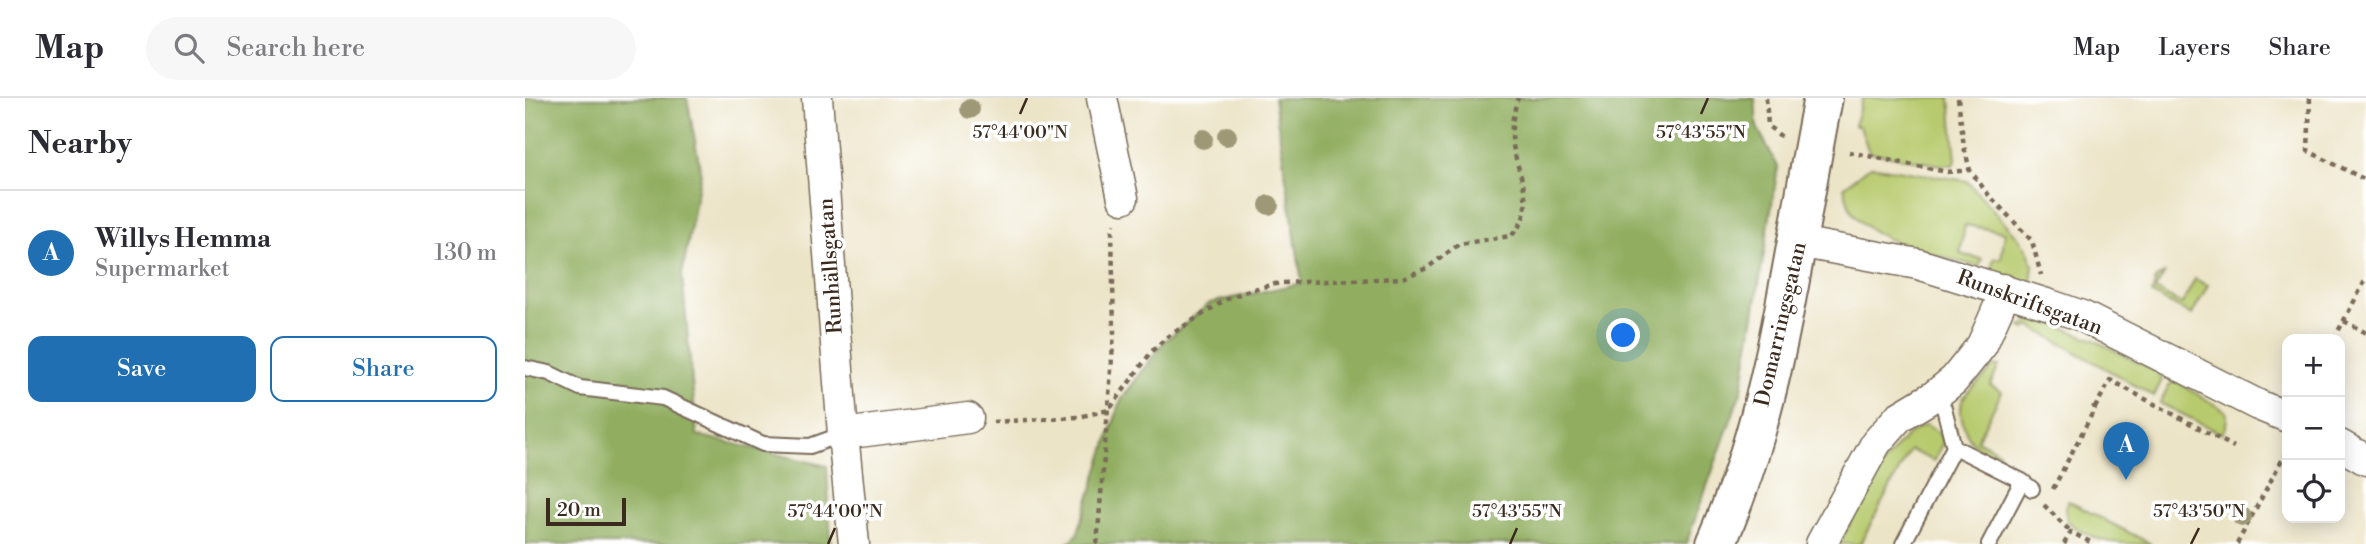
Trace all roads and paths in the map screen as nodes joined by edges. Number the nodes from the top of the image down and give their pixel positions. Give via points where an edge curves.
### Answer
1 (817, 98) edge
2 (1102, 98) edge
3 (1518, 98) edge
4 (1766, 98) edge
5 (1823, 98) edge
6 (1958, 98) edge
7 (2310, 98) edge
8 (1784, 138) dead end
9 (1849, 152) dead end
10 (1970, 170) junction
11 (2366, 180) edge
12 (1123, 198) joint
13 (1798, 242) junction
14 (2366, 279) edge
15 (2003, 289) junction
16 (2050, 305) junction
17 (2344, 321) junction
18 (2366, 333) edge
19 (2337, 334) edge
20 (525, 368) edge
21 (1934, 396) junction
22 (1109, 410) junction
23 (2282, 415) edge
24 (968, 418) joint
25 (843, 434) junction
26 (1954, 447) junction
27 (2234, 447) dead end
28 (2345, 448) edge
29 (2282, 459) edge
30 (2366, 460) edge
31 (2027, 485) junction
32 (2045, 505) junction
33 (2071, 532) junction
34 (854, 544) edge
35 (1097, 544) edge
36 (1716, 544) edge
37 (1821, 544) edge
38 (1903, 544) edge
39 (1989, 544) edge
40 (2064, 544) edge
41 (2094, 544) edge
42 (2237, 544) edge

1 - 25 street, Runhällsgatan
2 - 12 street
3 - 22 path via 1512,139 1526,200 1523,221 1511,236 1459,244 1427,268 1403,278 1280,283 1225,300 1167,337
4 - 8 path via 1768,127
5 - 13 street, Domarringsgatan
6 - 10 path
7 - 11 path via 2308,151
9 - 10 path via 1947,172
10 - 16 path via 2032,241 2043,284 2056,289
12 - 22 path via 1112,231 1114,333
13 - 15 street, Runskriftsgatan via 1918,264
13 - 36 street, Domarringsgatan via 1774,364 1732,508
14 - 17 path
15 - 16 street, Runskriftsgatan
15 - 21 street via 1982,345 1954,380
16 - 23 street, Runskriftsgatan via 2082,316
17 - 18 path
17 - 19 path
20 - 25 lane via 549,373 580,388 663,398 762,444 810,446
21 - 26 lane via 1944,408
21 - 37 street via 1899,417 1876,443
22 - 24 path via 1097,415 996,423
22 - 35 path
24 - 25 street
25 - 34 street, Runhällsgatan
26 - 31 lane
26 - 38 lane
27 - 32 path via 2110,380 2093,405
28 - 30 street
29 - 42 path
31 - 32 path
31 - 39 lane
32 - 33 path
33 - 40 path
33 - 41 path

